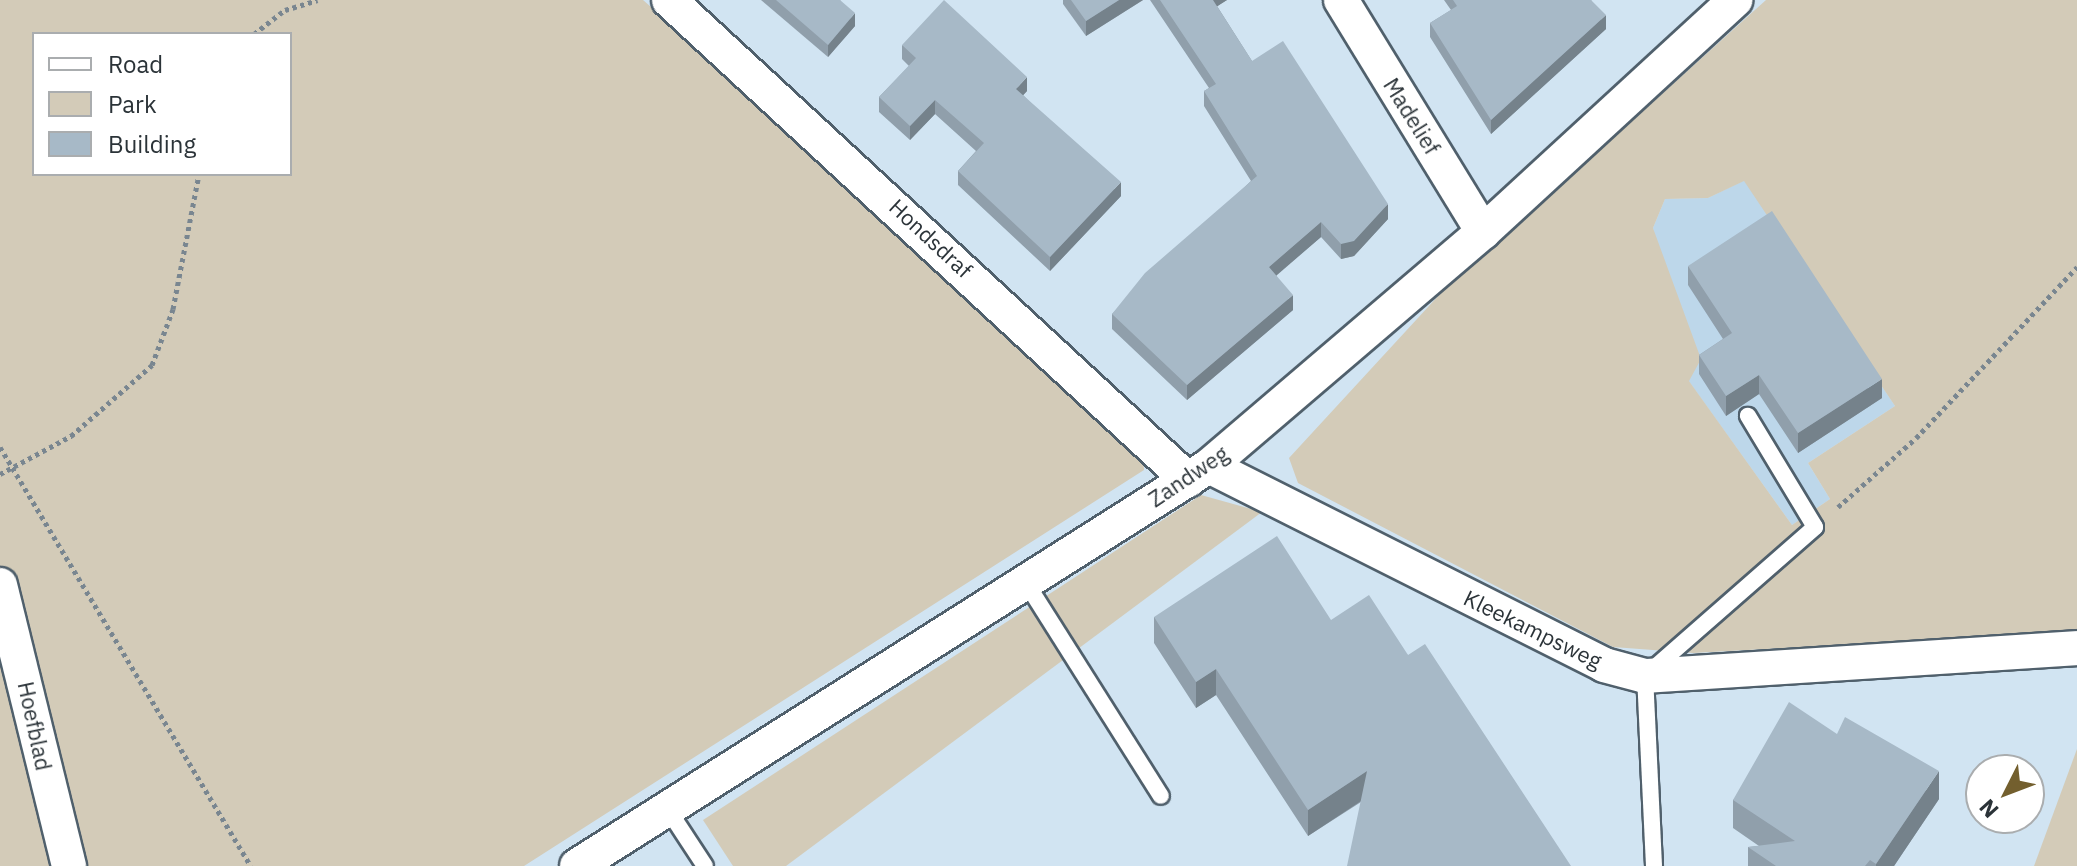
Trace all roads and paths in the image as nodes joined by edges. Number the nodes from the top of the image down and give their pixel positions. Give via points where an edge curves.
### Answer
1 (317, 0) edge
2 (669, 0) edge
3 (1341, 0) edge
4 (1735, 0) edge
5 (257, 32) edge
6 (199, 176) edge
7 (1483, 232) junction
8 (2077, 267) edge
9 (1748, 416) dead end
10 (0, 447) edge
11 (12, 466) junction
12 (1199, 473) junction
13 (0, 474) edge
14 (1815, 527) junction
15 (1025, 581) junction
16 (0, 585) edge
17 (2077, 648) edge
18 (1645, 676) junction
19 (1161, 796) dead end
20 (667, 808) junction
21 (69, 866) edge
22 (251, 866) edge
23 (577, 866) edge
24 (705, 866) edge
25 (1654, 866) edge

1 - 5 path via 285,10
2 - 12 street, Hondsdraf
3 - 7 street, Madelief
4 - 7 street, Zandweg
6 - 11 path via 173,309 152,365 71,436
7 - 12 street, Zandweg
8 - 14 path via 1916,438
9 - 14 lane
10 - 11 path
11 - 13 path
11 - 22 path
12 - 15 street, Zandweg
12 - 18 street, Kleekampsweg via 1604,665
14 - 18 lane
15 - 19 lane
15 - 20 street, Zandweg
16 - 21 street, Hoefblad
17 - 18 street, Kleekampsweg
18 - 25 lane
20 - 23 street, Zandweg
20 - 24 lane

